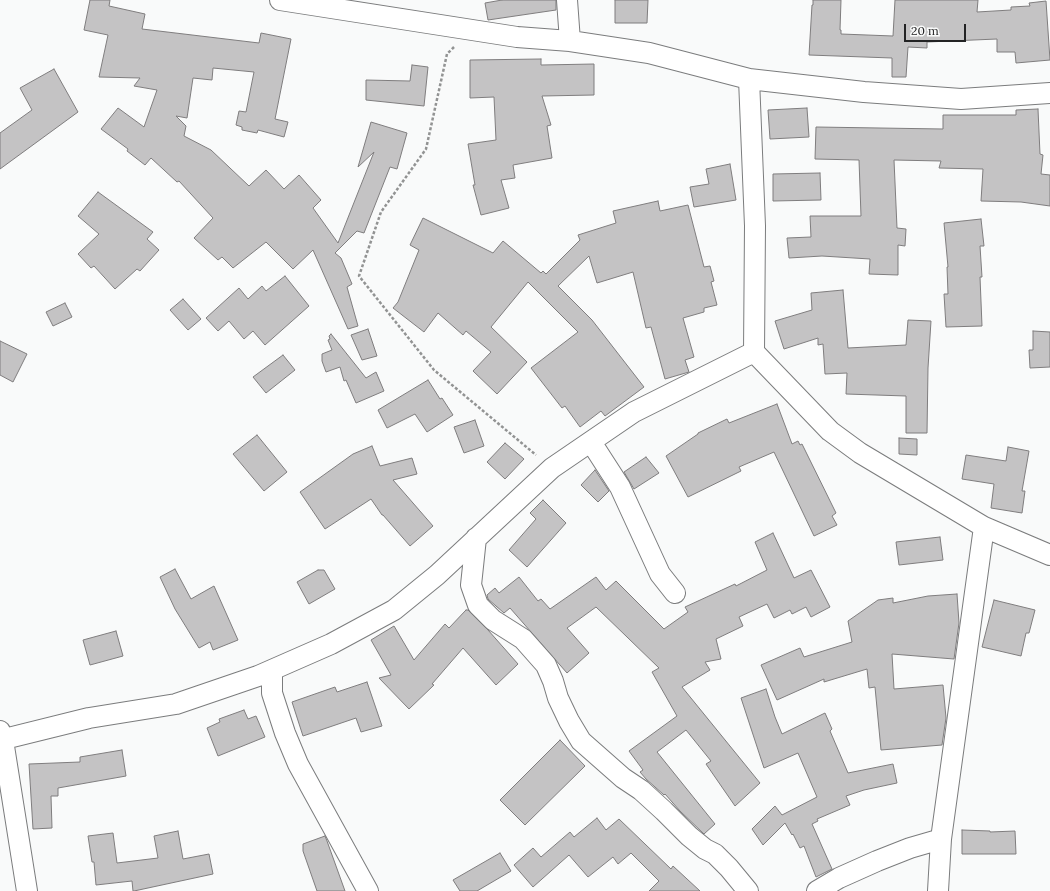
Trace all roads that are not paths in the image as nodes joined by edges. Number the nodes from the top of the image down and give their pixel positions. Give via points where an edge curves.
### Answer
1 (280, 0) edge
2 (567, 0) edge
3 (570, 41) junction
4 (749, 79) junction
5 (1050, 93) edge
6 (754, 352) junction
7 (591, 442) junction
8 (984, 527) junction
9 (476, 538) junction
10 (1050, 555) edge
11 (675, 593) dead end
12 (272, 670) junction
13 (1, 737) edge
14 (941, 839) junction
15 (27, 891) edge
16 (368, 891) edge
17 (748, 891) edge
18 (817, 891) edge
19 (938, 891) edge

1 - 3 street via 517,37
2 - 3 street
3 - 4 street via 649,53
4 - 5 street via 864,92 961,99
4 - 6 street via 755,226
6 - 7 street via 634,412
6 - 8 street via 830,432 860,453
7 - 9 street via 552,468
7 - 11 street via 620,487 660,574
8 - 10 street
8 - 14 street
9 - 12 street via 437,575 394,610 331,644
9 - 17 street via 470,585 478,606 493,620 523,639 546,665 554,681 558,698 581,741 623,778 641,790 689,836 715,854
12 - 13 street via 176,704 90,718
12 - 16 street via 272,693 298,764
13 - 15 street
14 - 18 street via 878,861
14 - 19 street

